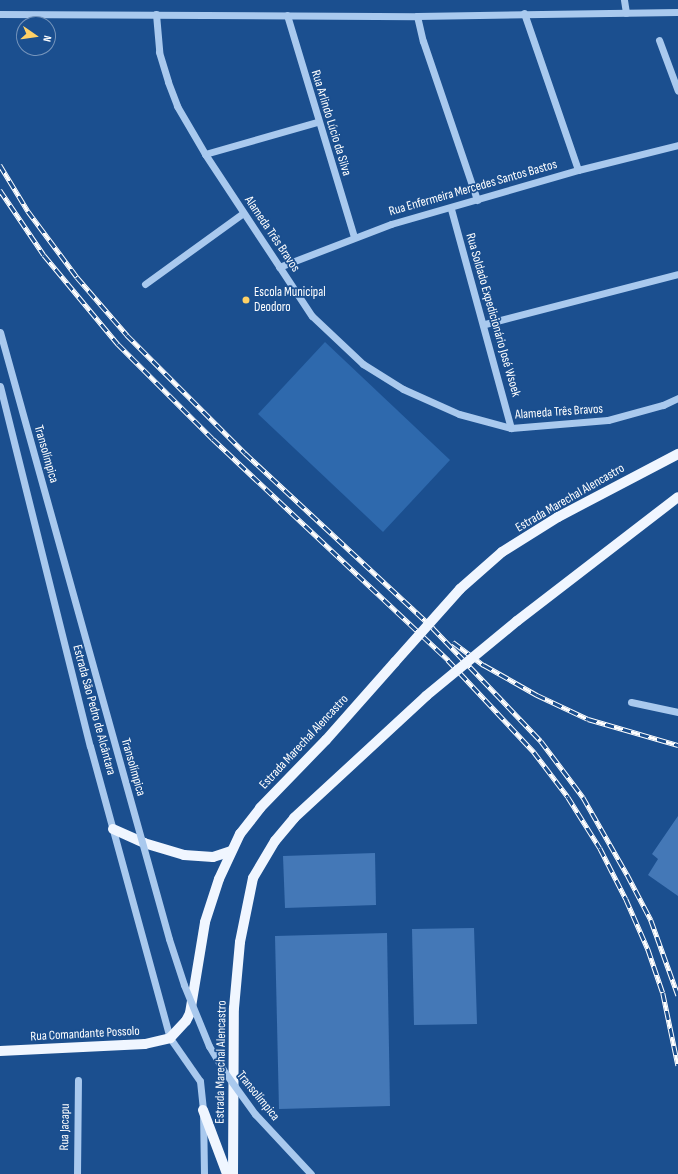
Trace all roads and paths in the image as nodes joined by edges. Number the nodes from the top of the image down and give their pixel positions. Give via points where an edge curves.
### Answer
1 (624, 0) edge
2 (678, 12) edge
3 (524, 13) junction
4 (626, 13) junction
5 (0, 14) edge
6 (156, 14) junction
7 (287, 15) junction
8 (417, 16) junction
9 (659, 40) dead end
10 (678, 91) edge
11 (318, 122) junction
12 (678, 145) edge
13 (205, 154) junction
14 (578, 170) junction
15 (477, 200) junction
16 (451, 209) junction
17 (243, 213) junction
18 (354, 237) junction
19 (279, 267) junction
20 (678, 274) edge
21 (145, 284) dead end
22 (485, 324) junction
23 (0, 332) edge
24 (0, 386) edge
25 (678, 398) edge
26 (512, 428) junction
27 (678, 454) edge
28 (678, 497) edge
29 (631, 702) dead end
30 (678, 712) edge
31 (113, 829) junction
32 (231, 851) junction
33 (170, 1038) junction
34 (0, 1051) edge
35 (78, 1080) dead end
36 (204, 1110) junction
37 (77, 1174) edge
38 (204, 1174) edge
39 (227, 1174) edge
40 (233, 1174) edge
41 (311, 1174) edge

1 - 4 street
2 - 4 street
3 - 4 street
3 - 8 street
3 - 14 street
5 - 6 street
6 - 7 street
6 - 13 street, Alameda Três Bravos via 159,52 168,82 177,106
7 - 8 street
7 - 11 street, Rua Arlindo Lúcio da Silva
8 - 15 street via 423,41
9 - 10 street
11 - 13 street
11 - 18 street, Rua Arlindo Lúcio da Silva
12 - 14 street, Rua Enfermeira Mercedes Santos Bastos
13 - 17 street, Alameda Três Bravos
14 - 15 street, Rua Enfermeira Mercedes Santos Bastos
15 - 16 street, Rua Enfermeira Mercedes Santos Bastos
16 - 18 street, Rua Enfermeira Mercedes Santos Bastos
16 - 22 street, Rua Soldado Expedicionário José Wsoek
17 - 19 street, Alameda Três Bravos
17 - 21 street
18 - 19 street, Rua Enfermeira Mercedes Santos Bastos
19 - 26 street, Alameda Três Bravos via 312,316 363,364 403,389 459,414
20 - 22 street
22 - 26 street, Rua Soldado Expedicionário José Wsoek
23 - 41 street, Transolímpica, bridge via 184,985 209,1046 226,1074 255,1114
24 - 31 street, Estrada São Pedro de Alcântara
25 - 26 street, Alameda Três Bravos via 663,405 608,420
27 - 32 main road, Estrada Marechal Alencastro, bridge via 558,516 502,552 460,589 326,740 260,808
28 - 40 main road, Estrada Marechal Alencastro, bridge via 517,621 426,696 294,818 275,841 253,878 240,942 234,1008
29 - 30 street
31 - 32 main road via 184,855 213,857
31 - 33 street, Estrada São Pedro de Alcântara
32 - 33 main road, Estrada Marechal Alencastro via 205,922 190,1013
33 - 34 main road, Rua Comandante Possolo via 145,1044
33 - 36 street, Estrada Marechal Alencastro via 195,1071 203,1094
35 - 37 street, Rua Jacapu
36 - 38 street, Estrada Marechal Alencastro
36 - 39 main road

